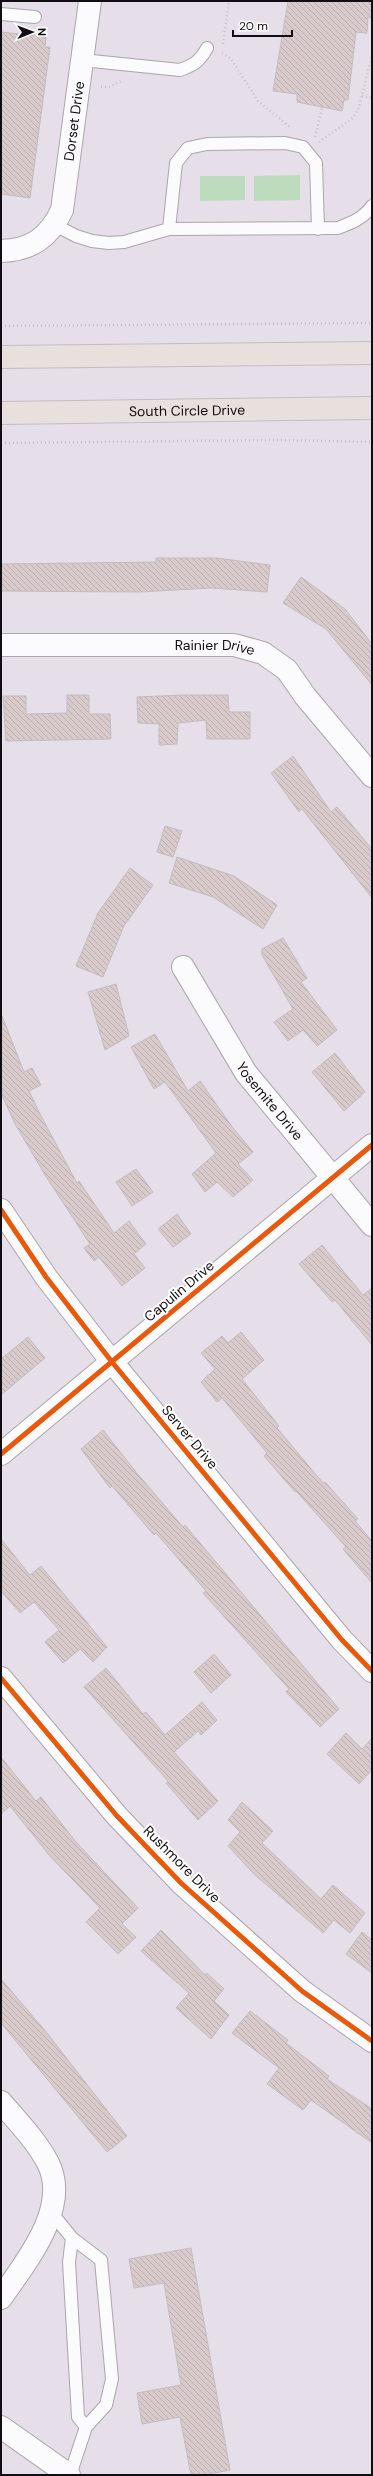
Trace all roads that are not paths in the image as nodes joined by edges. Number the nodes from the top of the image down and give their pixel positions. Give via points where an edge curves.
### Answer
1 (90, 1) edge
2 (1, 14) edge
3 (35, 17) dead end
4 (207, 48) dead end
5 (82, 60) junction
6 (372, 206) edge
7 (169, 229) junction
8 (318, 229) junction
9 (51, 230) junction
10 (1, 251) edge
11 (372, 353) edge
12 (1, 357) edge
13 (372, 408) edge
14 (1, 413) edge
15 (1, 645) edge
16 (372, 776) edge
17 (183, 967) dead end
18 (372, 1145) edge
19 (333, 1178) junction
20 (1, 1210) edge
21 (372, 1225) edge
22 (112, 1362) junction
23 (1, 1454) edge
24 (372, 1671) edge
25 (1, 1678) edge
26 (372, 2041) edge
27 (1, 2102) edge
28 (51, 2212) junction
29 (72, 2238) junction
30 (1, 2298) edge
31 (1, 2427) edge
32 (86, 2427) junction
33 (70, 2475) edge

1 - 5 street, Dorset Drive
2 - 3 lane
4 - 5 lane via 194,65 180,70
5 - 9 street, Dorset Drive via 62,210
6 - 8 lane via 368,212 353,222 338,228
7 - 8 lane
7 - 8 lane via 176,163 188,148 207,144 285,143 303,147 316,163
7 - 9 lane via 124,242 109,243
9 - 10 street via 21,249
11 - 12 main road
13 - 14 main road, South Circle Drive
15 - 16 street, Rainier Drive via 234,645 263,653 287,670 305,696
17 - 19 street, Yosemite Drive via 246,1073
18 - 19 street, Capulin Drive
19 - 21 street, Yosemite Drive
19 - 22 street, Capulin Drive
20 - 22 street, Server Drive via 46,1277
22 - 23 street, Capulin Drive
22 - 24 street, Server Drive via 342,1640
25 - 26 street, Rushmore Drive via 117,1816 181,1883 302,1991
27 - 28 street via 48,2164 53,2185
28 - 29 lane
28 - 30 street via 41,2239
29 - 32 lane via 69,2262 78,2417
29 - 32 lane via 101,2260 112,2379 106,2404
31 - 33 street
32 - 33 lane

